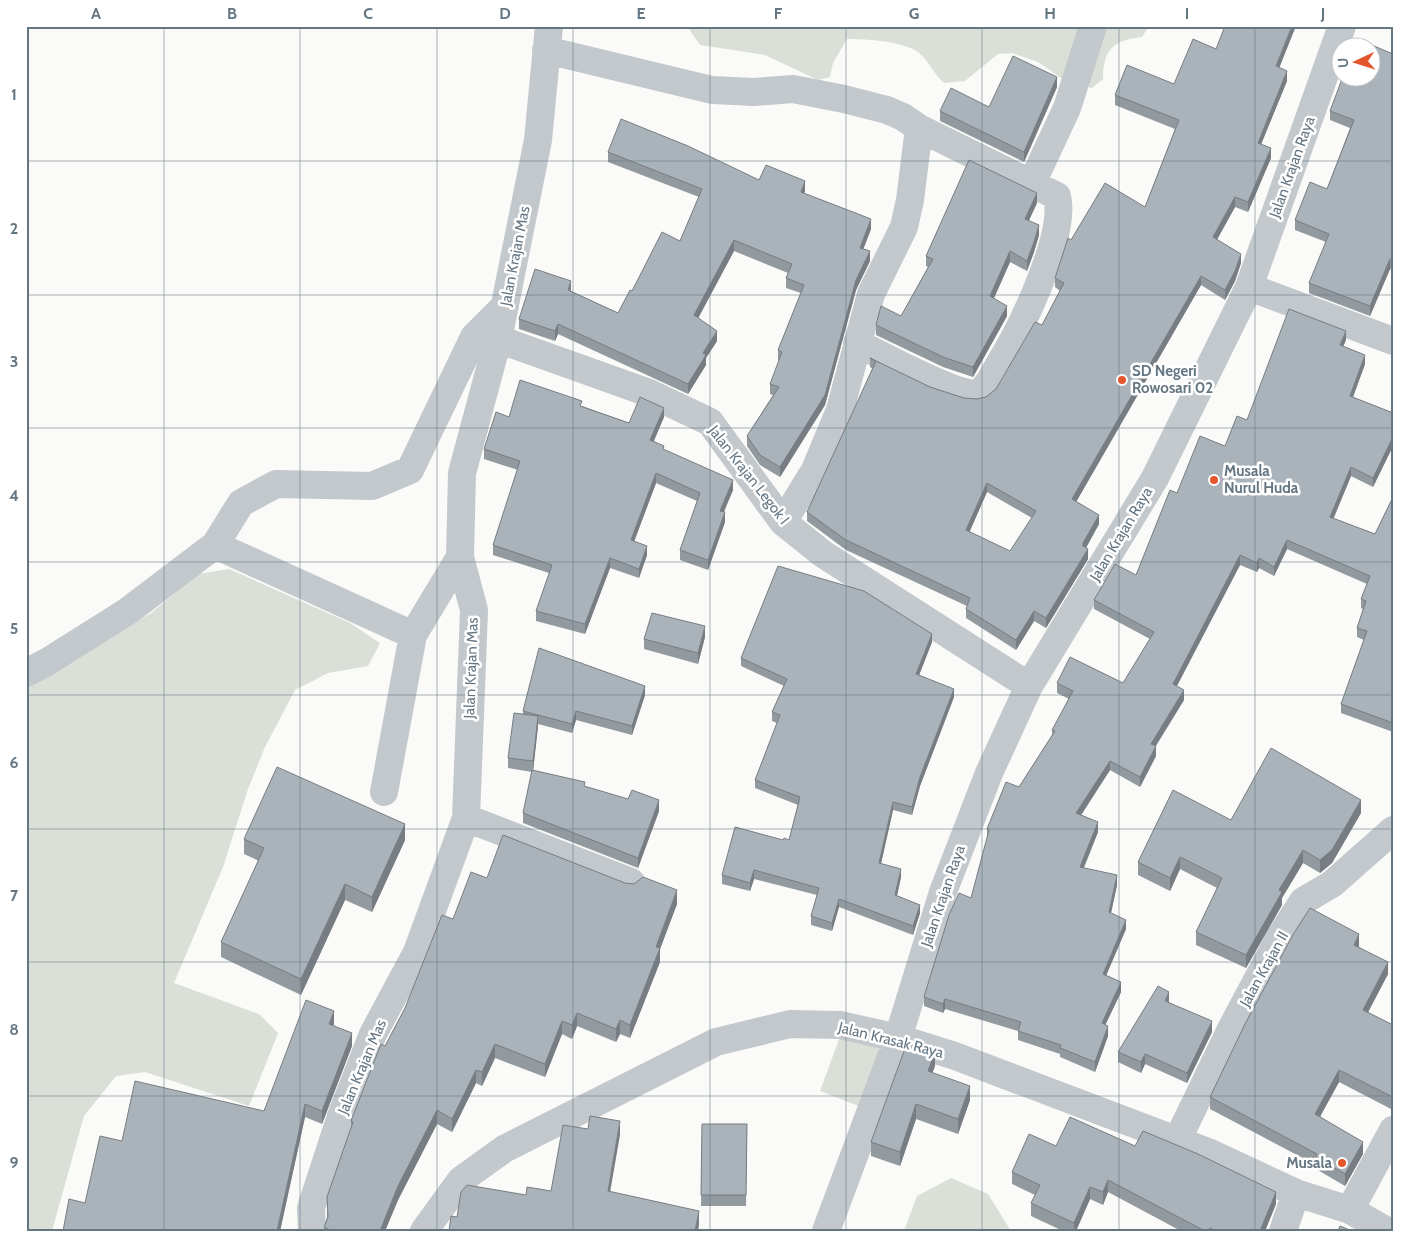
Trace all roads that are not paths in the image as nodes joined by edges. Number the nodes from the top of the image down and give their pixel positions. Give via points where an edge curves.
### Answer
1 (1093, 26) edge
2 (1342, 26) edge
3 (548, 38) edge
4 (919, 128) junction
5 (1032, 183) junction
6 (1249, 287) junction
7 (505, 306) junction
8 (498, 338) junction
9 (1393, 341) edge
10 (857, 343) junction
11 (783, 522) junction
12 (215, 545) junction
13 (460, 557) junction
14 (413, 635) junction
15 (26, 673) edge
16 (1029, 686) junction
17 (384, 792) dead end
18 (466, 818) junction
19 (1393, 830) edge
20 (631, 882) edge
21 (898, 1038) junction
22 (1393, 1130) edge
23 (1178, 1141) junction
24 (1296, 1193) junction
25 (1350, 1210) junction
26 (312, 1231) edge
27 (424, 1231) edge
28 (826, 1231) edge
29 (1283, 1231) edge
30 (1387, 1231) edge

1 - 5 street via 1067,108
2 - 6 street, Jalan Krajan Raya
3 - 4 street via 712,90 754,92 793,89 887,110
3 - 7 street, Jalan Krajan Mas via 538,140
4 - 5 street
4 - 10 street via 904,227 871,294
5 - 10 street via 1057,196 1059,206 1054,237 1031,307 1017,336 982,391 972,394 949,386
6 - 9 street
6 - 16 street, Jalan Krajan Raya via 1155,478
7 - 8 street, Jalan Krajan Mas
7 - 12 street via 474,337 410,470 372,486 276,484 241,503
8 - 11 street, Jalan Krajan Legok I via 650,393 710,422
8 - 13 street, Jalan Krajan Mas via 462,473
10 - 11 street via 840,410 815,470
11 - 16 street, Jalan Krajan Legok I via 823,554
12 - 14 street
12 - 15 street via 128,612
13 - 14 street
13 - 18 street, Jalan Krajan Mas via 474,610
14 - 17 street
16 - 21 street, Jalan Krajan Raya via 988,773 942,892
18 - 20 street
18 - 26 street, Jalan Krajan Mas via 417,952 373,1034 341,1116 311,1208
19 - 23 street, Jalan Krajan II via 1332,884 1303,901 1231,1029
21 - 23 street, Jalan Krasak Raya
21 - 27 street, Jalan Krasak Raya via 840,1026 790,1024 716,1042 504,1149 461,1180
21 - 28 street, Jalan Krajan Raya
22 - 25 street
23 - 24 street, Jalan Krasak Raya
24 - 25 street, Jalan Krasak Raya
24 - 29 street
25 - 30 street, Jalan Krasak Raya

